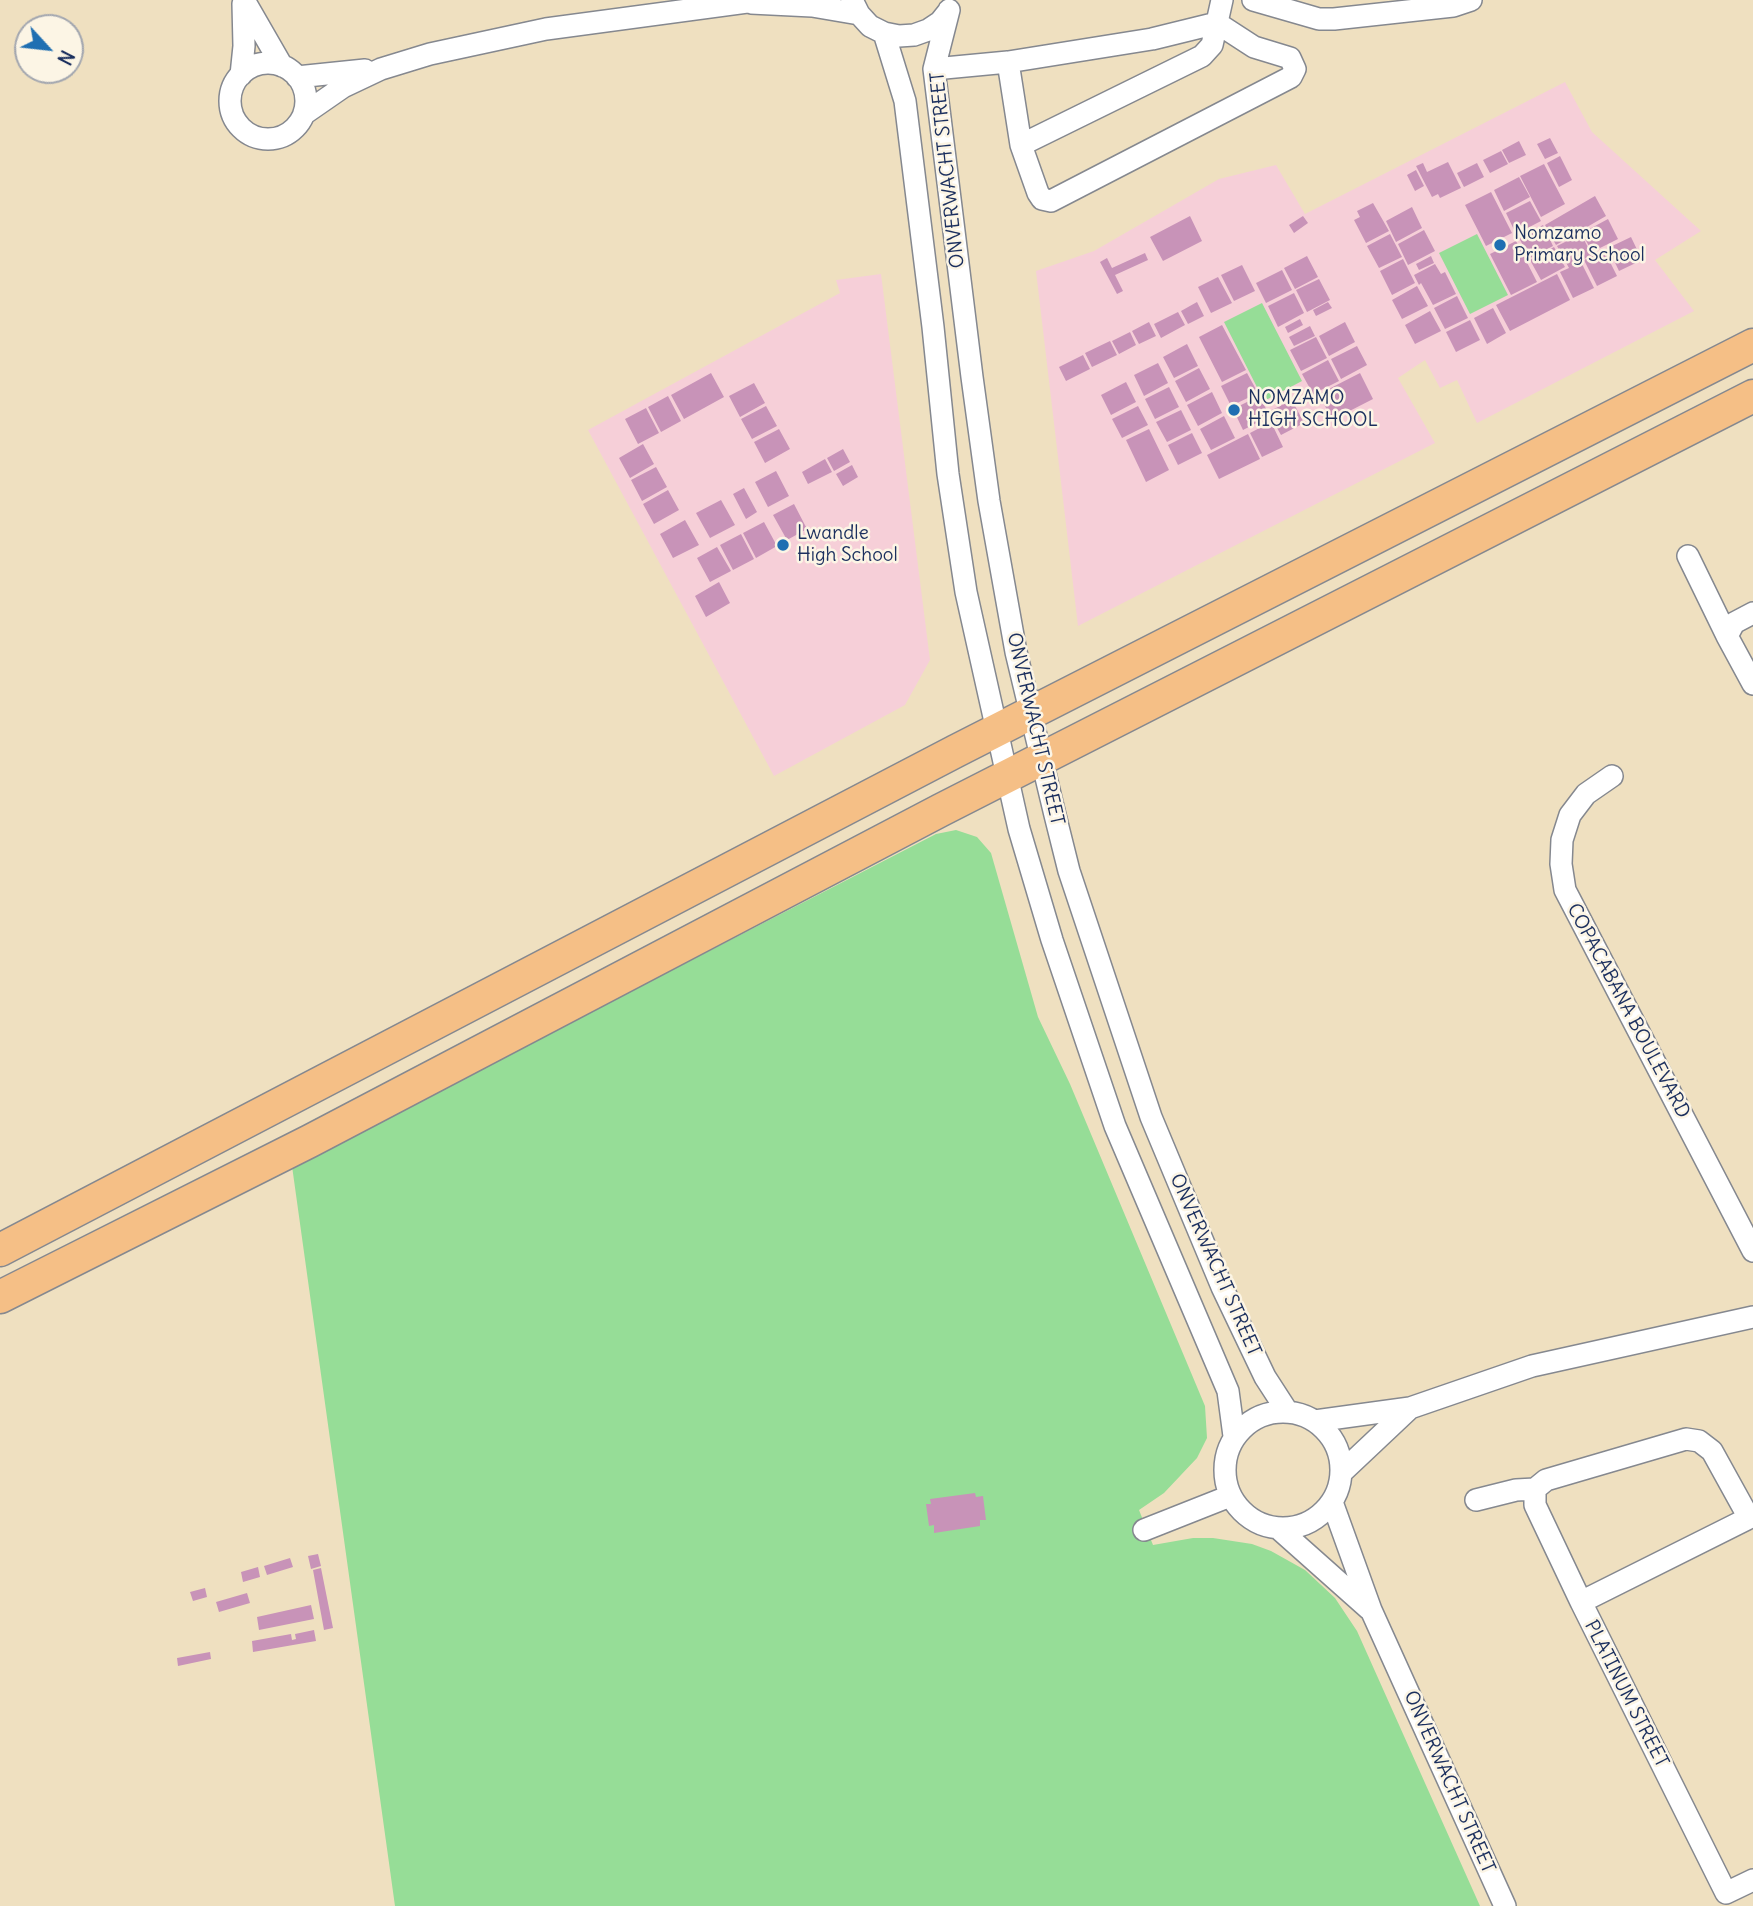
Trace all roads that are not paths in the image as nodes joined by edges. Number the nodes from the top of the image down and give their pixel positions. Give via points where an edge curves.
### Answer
1 (243, 0) edge
2 (1223, 0) edge
3 (1253, 0) edge
4 (1471, 0) edge
5 (756, 1) edge
6 (951, 5) edge
7 (855, 7) edge
8 (1217, 23) junction
9 (884, 33) junction
10 (1008, 62) junction
11 (381, 69) junction
12 (934, 69) junction
13 (290, 72) junction
14 (241, 75) junction
15 (304, 114) junction
16 (1021, 145) junction
17 (1753, 345) edge
18 (1753, 396) edge
19 (1688, 556) dead end
20 (1753, 613) edge
21 (1727, 636) junction
22 (1752, 678) edge
23 (1030, 714) junction
24 (998, 731) junction
25 (1041, 759) junction
26 (1612, 776) dead end
27 (1007, 777) junction
28 (0, 1250) edge
29 (1753, 1251) edge
30 (0, 1297) edge
31 (1753, 1317) edge
32 (1410, 1408) junction
33 (1287, 1411) junction
34 (1315, 1421) junction
35 (1234, 1436) junction
36 (1341, 1473) junction
37 (1535, 1489) junction
38 (1230, 1496) junction
39 (1476, 1500) dead end
40 (1332, 1502) junction
41 (1751, 1517) edge
42 (1279, 1529) junction
43 (1144, 1530) dead end
44 (1581, 1602) junction
45 (1371, 1610) junction
46 (1753, 1880) edge
47 (1728, 1899) edge
48 (1505, 1906) edge

1 - 13 street
1 - 14 street
2 - 8 street
3 - 4 street via 1318,19 1348,19
5 - 7 street
5 - 11 street via 546,29
6 - 9 street via 928,30 914,35
6 - 12 street, ONVERWACHT STREET
7 - 9 street via 870,26
8 - 10 street
8 - 16 street via 1212,45 1202,56
8 - 16 street via 1254,47 1290,58 1293,74 1051,201 1038,192
9 - 24 street, ONVERWACHT STREET via 905,102 948,474 966,592
10 - 12 street
10 - 16 street
11 - 13 street
11 - 15 street
12 - 23 street, ONVERWACHT STREET via 989,501
13 - 14 street via 262,64
13 - 15 street via 304,88
14 - 15 street via 231,108 243,130 276,139 289,134
17 - 23 highway
18 - 25 highway
19 - 21 street
20 - 21 street via 1734,623
21 - 22 street
23 - 24 highway
23 - 25 street, ONVERWACHT STREET
24 - 27 street, ONVERWACHT STREET
24 - 28 highway
25 - 27 highway
25 - 33 street, ONVERWACHT STREET via 1069,872 1151,1117 1222,1287 1265,1377
26 - 29 street, COPACABANA BOULEVARD via 1586,794 1570,815 1562,840 1565,890
27 - 30 highway via 310,1141
27 - 35 street, ONVERWACHT STREET via 1082,1032 1115,1126 1228,1391
31 - 32 street via 1532,1366
32 - 34 street
32 - 36 street
33 - 34 street
33 - 35 street via 1256,1417
34 - 36 street via 1335,1443
35 - 38 street via 1224,1466
36 - 40 street
37 - 39 street
37 - 41 street via 1546,1480 1686,1439 1699,1441 1712,1451
37 - 44 street via 1535,1505
38 - 42 street via 1250,1519
38 - 43 street
40 - 42 street via 1309,1523
40 - 45 street, ONVERWACHT STREET
41 - 44 street, PLATINUM STREET
42 - 45 street
44 - 47 street, PLATINUM STREET
45 - 48 street, ONVERWACHT STREET
46 - 47 street, PLATINUM STREET

